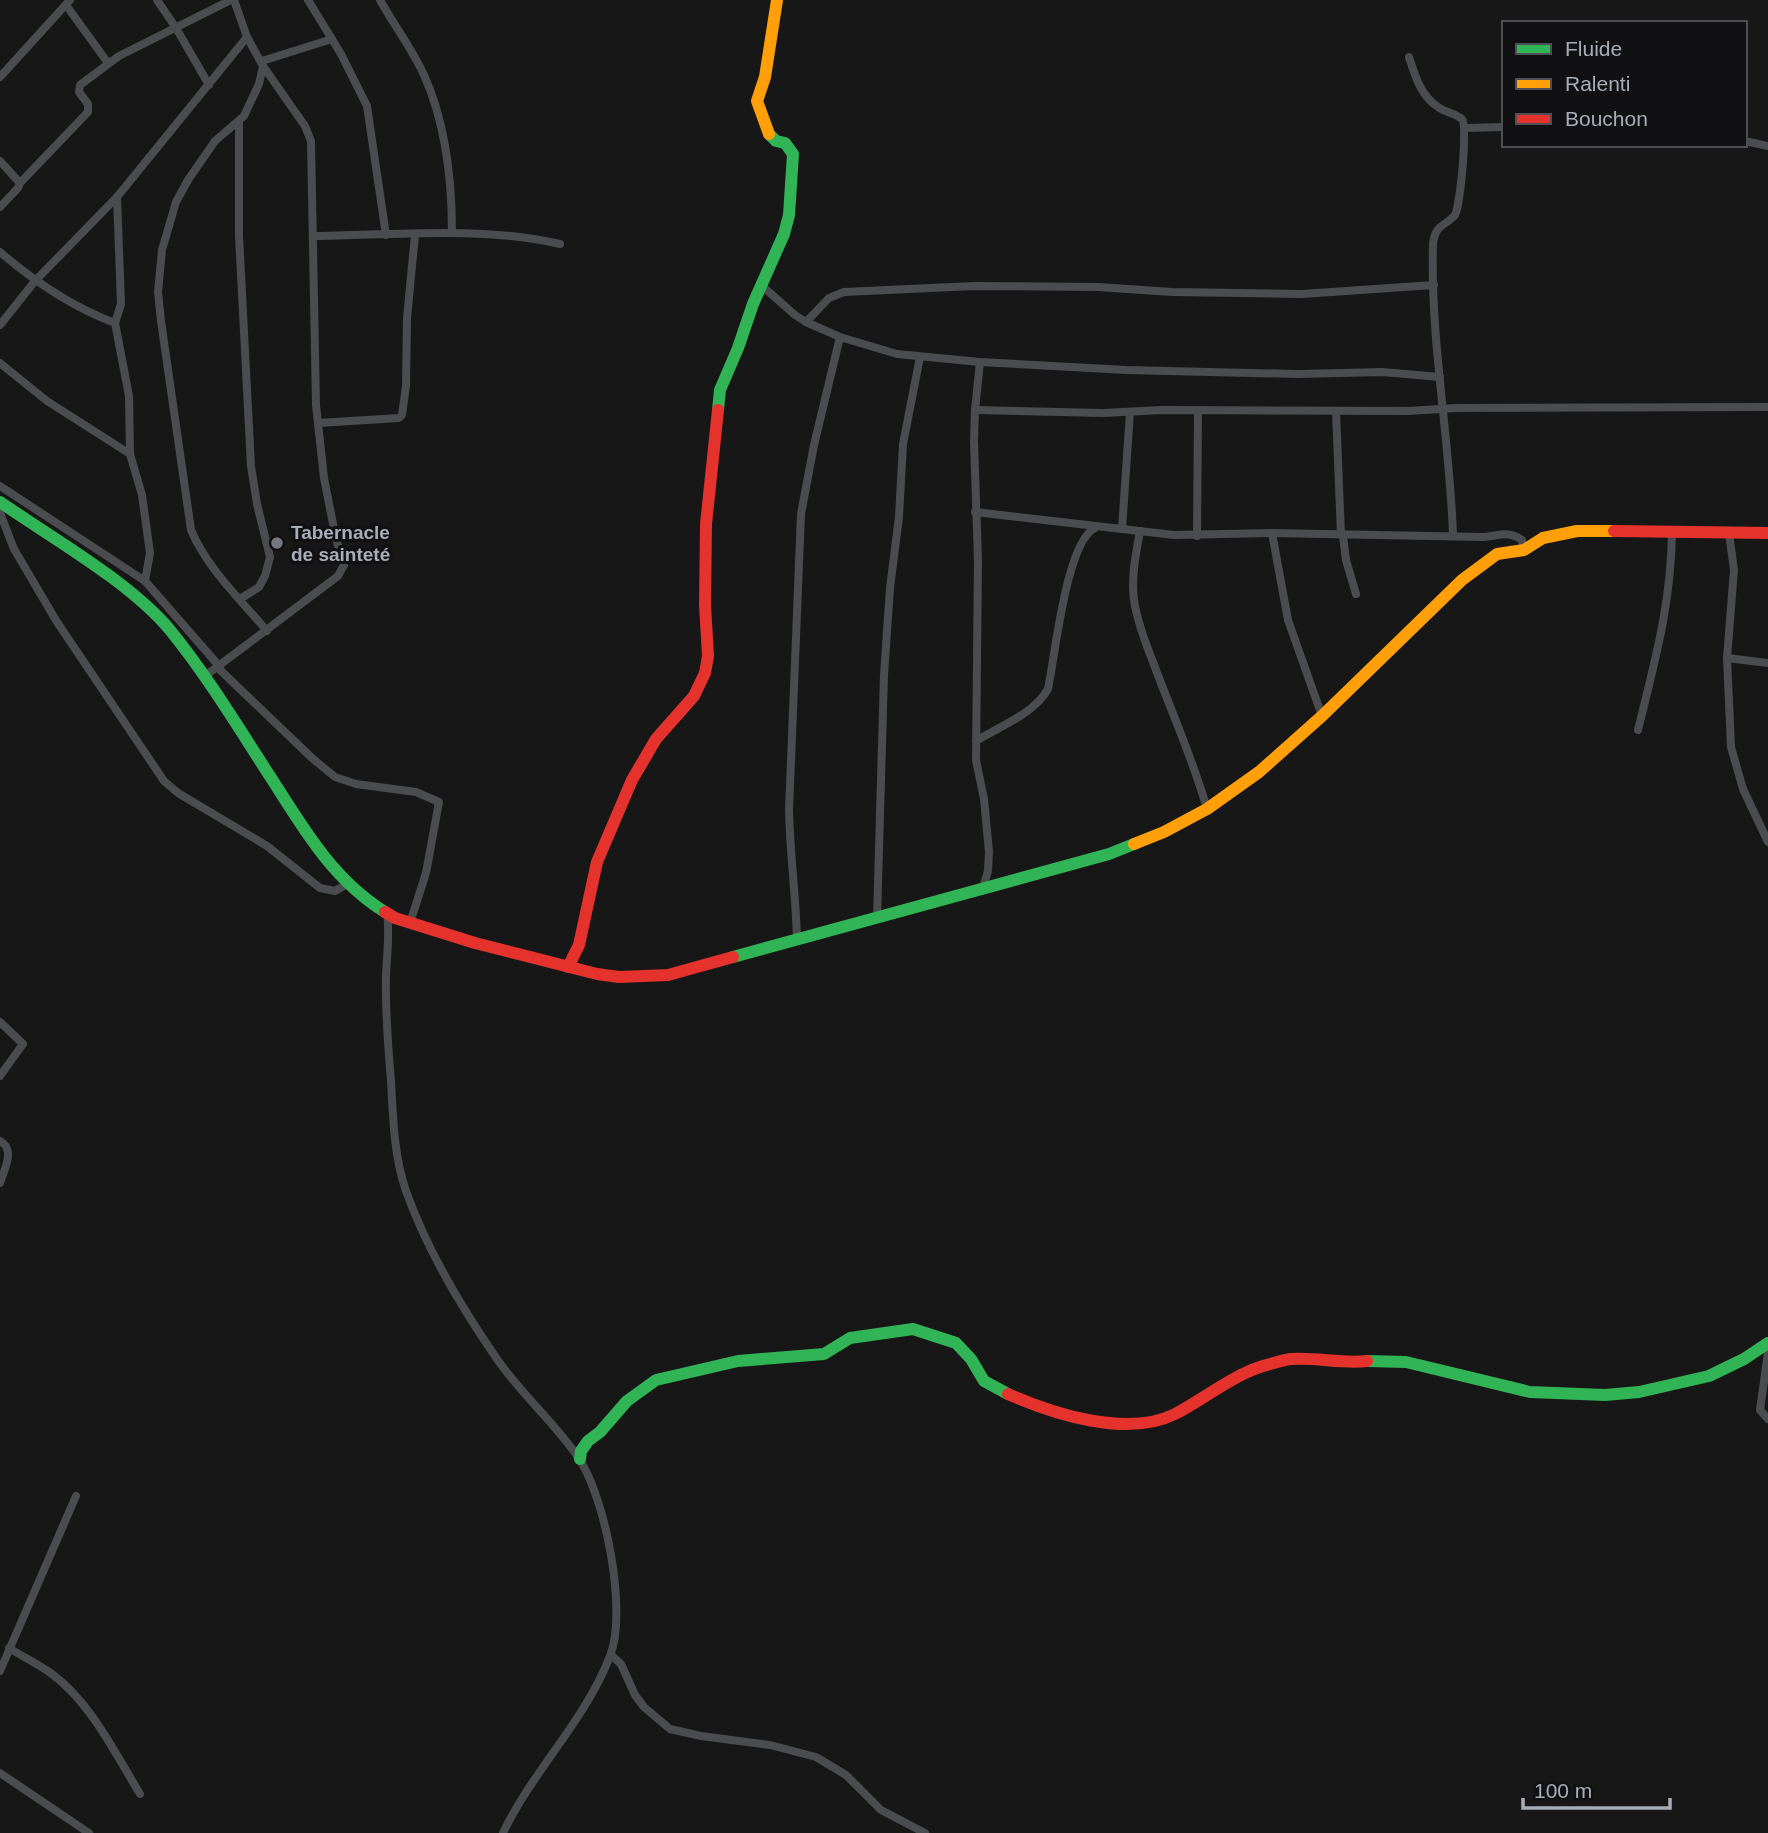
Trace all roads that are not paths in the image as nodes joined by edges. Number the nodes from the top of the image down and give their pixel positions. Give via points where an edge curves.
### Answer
1 (157, 0) edge
2 (232, 0) edge
3 (308, 0) edge
4 (380, 0) edge
5 (777, 0) edge
6 (68, 2) edge
7 (176, 28) junction
8 (247, 37) junction
9 (332, 39) junction
10 (1409, 57) dead end
11 (108, 63) junction
12 (263, 64) junction
13 (0, 77) edge
14 (209, 85) junction
15 (239, 122) junction
16 (1502, 127) edge
17 (1465, 128) junction
18 (1747, 141) edge
19 (1768, 146) edge
20 (0, 161) edge
21 (20, 183) junction
22 (117, 197) junction
23 (0, 206) edge
24 (453, 233) junction
25 (386, 235) junction
26 (415, 235) junction
27 (314, 236) junction
28 (560, 244) dead end
29 (0, 252) edge
30 (35, 281) junction
31 (761, 285) junction
32 (1434, 285) junction
33 (806, 322) junction
34 (115, 323) junction
35 (0, 325) edge
36 (840, 337) junction
37 (920, 357) junction
38 (980, 362) junction
39 (0, 363) edge
40 (1440, 377) junction
41 (1768, 407) edge
42 (1444, 409) junction
43 (975, 410) junction
44 (1198, 411) junction
45 (1336, 411) junction
46 (1130, 412) junction
47 (318, 423) junction
48 (130, 454) junction
49 (0, 486) edge
50 (0, 502) edge
51 (34, 506) junction
52 (975, 512) junction
53 (0, 513) edge
54 (25, 519) junction
55 (1095, 528) junction
56 (1122, 529) junction
57 (1140, 531) junction
58 (1672, 532) junction
59 (1272, 533) junction
60 (1729, 533) junction
61 (1768, 533) edge
62 (1340, 535) junction
63 (1197, 536) junction
64 (1453, 536) junction
65 (1524, 550) junction
66 (145, 581) junction
67 (1356, 594) dead end
68 (240, 599) junction
69 (267, 631) junction
70 (1727, 658) junction
71 (1768, 663) edge
72 (219, 667) junction
73 (205, 676) junction
74 (1322, 716) junction
75 (1638, 730) dead end
76 (976, 741) junction
77 (1207, 809) junction
78 (1768, 842) edge
79 (347, 884) junction
80 (983, 888) junction
81 (387, 912) junction
82 (877, 919) junction
83 (410, 923) junction
84 (797, 940) junction
85 (568, 967) junction
86 (0, 1022) edge
87 (0, 1076) edge
88 (0, 1141) edge
89 (0, 1183) edge
90 (1768, 1343) edge
91 (1768, 1352) edge
92 (1768, 1419) edge
93 (588, 1441) junction
94 (567, 1443) junction
95 (580, 1459) junction
96 (76, 1496) dead end
97 (9, 1648) junction
98 (611, 1655) junction
99 (0, 1671) edge
100 (0, 1773) edge
101 (140, 1794) dead end
102 (89, 1833) edge
103 (503, 1833) edge
104 (925, 1833) edge

1 - 7 street
2 - 7 street
2 - 8 street
3 - 9 street
4 - 24 street via 430,92 448,160
5 - 31 street via 763,89 757,101 767,132 790,148 793,166 784,234
6 - 11 street
6 - 13 street
7 - 11 street
7 - 14 street
8 - 12 street
8 - 14 street
9 - 12 street
9 - 25 street via 367,106
10 - 17 street via 1429,100 1461,119
11 - 21 street via 78,89 88,112
12 - 15 street via 252,102
12 - 27 street via 311,141
14 - 22 street
15 - 68 street via 239,236 251,466 270,557 259,587
15 - 68 street via 215,141 176,202 162,250 158,292 191,530 213,568
16 - 17 street
17 - 32 street via 1457,210 1434,237
18 - 19 street
20 - 21 street
21 - 23 street
22 - 30 street
22 - 34 street via 121,304
24 - 26 street
24 - 28 street
25 - 26 street
25 - 27 street
26 - 47 street via 402,415
27 - 47 street
29 - 30 street
30 - 34 street
30 - 35 street
31 - 33 street
31 - 85 street via 720,390 706,524 705,673 632,780 597,862 579,945
32 - 33 street via 1302,294 974,286 844,292 829,298
32 - 40 street
33 - 36 street
34 - 48 street via 130,396
36 - 37 street
36 - 84 street via 801,513 789,810
37 - 38 street
37 - 82 street via 903,444 890,588
38 - 40 street
38 - 43 street
39 - 48 street via 47,401
40 - 42 street
41 - 42 street
42 - 45 street
42 - 64 street
43 - 46 street
43 - 52 street
44 - 45 street
44 - 46 street
44 - 63 street
45 - 62 street
46 - 56 street
47 - 69 street via 324,478 345,565 338,576
48 - 66 street via 142,495 150,553
49 - 51 street
50 - 54 street
51 - 54 street
51 - 66 street
52 - 55 street
52 - 76 street
53 - 79 street via 14,549 52,612 164,781 267,846 320,888 335,891
54 - 73 street via 145,605
55 - 56 street
55 - 76 street via 1084,540 1067,584 1044,697
56 - 57 street
57 - 63 street
57 - 77 street via 1133,579 1139,621
58 - 60 street
58 - 65 street via 1577,531 1543,538
58 - 75 street via 1672,573 1662,637
59 - 62 street
59 - 63 street
59 - 74 street via 1288,620
60 - 61 street
60 - 70 street via 1734,570
62 - 64 street
62 - 67 street
64 - 65 street via 1507,533 1522,540
65 - 74 street via 1497,554 1462,580
66 - 72 street
68 - 69 street
69 - 72 street
70 - 71 street
70 - 78 street via 1731,747 1743,789
72 - 73 street
72 - 83 street via 335,778 416,792 439,802 426,873
73 - 79 street via 316,848
74 - 77 street via 1259,772
76 - 80 street via 989,852
77 - 80 street via 1119,850
79 - 81 street
80 - 82 street
81 - 83 street
81 - 94 street via 389,1058 399,1165 406,1190 472,1323 499,1363
82 - 84 street
83 - 85 street
84 - 85 street via 668,975 619,977
86 - 87 street via 23,1044
88 - 89 street via 8,1151
90 - 93 street via 1709,1376 1605,1395 1531,1392 1405,1363 1291,1359 1257,1368 1173,1415 1139,1423 1080,1420 1038,1407 984,1381 956,1343 908,1330 850,1338 824,1354 738,1361 656,1380 627,1401
91 - 92 street via 1760,1410
93 - 94 street
93 - 95 street
94 - 95 street
95 - 98 street via 593,1483 614,1583 617,1609
96 - 97 street
97 - 99 street
97 - 101 street via 65,1685
98 - 103 street via 577,1719
98 - 104 street via 621,1664 635,1696 670,1729 816,1757 846,1775 881,1810
100 - 102 street

